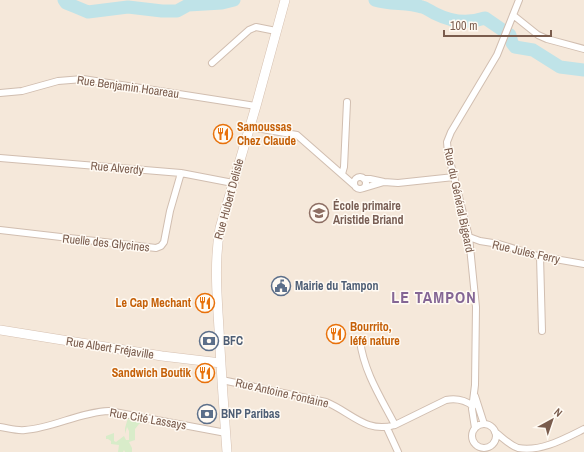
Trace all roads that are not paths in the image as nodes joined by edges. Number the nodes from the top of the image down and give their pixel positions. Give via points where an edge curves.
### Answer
1 (284, 0) edge
2 (517, 1) edge
3 (513, 16) junction
4 (276, 31) junction
5 (584, 49) edge
6 (212, 63) dead end
7 (0, 93) edge
8 (347, 102) dead end
9 (256, 106) junction
10 (250, 127) junction
11 (0, 158) edge
12 (181, 174) junction
13 (342, 174) junction
14 (454, 177) junction
15 (364, 179) junction
16 (384, 182) junction
17 (233, 183) junction
18 (354, 185) junction
19 (364, 188) junction
20 (0, 230) edge
21 (469, 237) junction
22 (540, 256) junction
23 (584, 264) edge
24 (0, 330) edge
25 (542, 332) dead end
26 (360, 341) dead end
27 (221, 363) junction
28 (222, 380) junction
29 (474, 392) junction
30 (473, 406) junction
31 (484, 424) junction
32 (395, 425) junction
33 (0, 427) edge
34 (387, 428) junction
35 (475, 428) junction
36 (584, 429) edge
37 (495, 432) junction
38 (226, 433) junction
39 (494, 442) junction
40 (510, 444) junction
41 (481, 451) edge
42 (227, 452) edge
43 (398, 452) edge

1 - 4 main road, Rue Hubert Delisle
2 - 3 street, Rue du Général Bigeard
3 - 5 street via 538,35
3 - 14 street, Rue du Général Bigeard via 497,55 449,136 448,153
4 - 6 street via 256,27 249,30
4 - 9 main road, Rue Hubert Delisle
7 - 9 street, Rue Benjamin Hoareau via 22,91 58,81 83,79
8 - 13 street
9 - 10 main road, Rue Hubert Delisle
10 - 13 street via 297,135
10 - 17 main road, Rue Hubert Delisle
11 - 12 street, Rue Alverdy
12 - 17 street, Rue Alverdy
12 - 20 street, Ruelle des Glycines via 164,242 156,248
13 - 18 street
14 - 16 street via 405,183
14 - 21 street, Rue du Général Bigeard
15 - 16 street
15 - 18 street via 357,178
15 - 19 street
16 - 19 street
17 - 27 main road, Rue Hubert Delisle via 217,245
18 - 19 street via 358,190
21 - 22 street, Rue Jules Ferry
21 - 29 street, Rue du Général Bigeard via 476,307
22 - 23 street, Rue Jules Ferry
22 - 25 street
24 - 27 main road, Rue Albert Fréjaville
26 - 32 street via 362,357
27 - 28 main road, Rue Hubert Delisle
28 - 34 street, Rue Antoine Fontaine via 326,402 367,425
28 - 38 main road, Rue Hubert Delisle
29 - 30 street, Rue du Général Bigeard
29 - 31 street, Rue du Général Bigeard
30 - 32 street, Rue Antoine Fontaine via 458,399 446,400
30 - 35 street, Rue du Général Bigeard
31 - 35 street
31 - 37 street via 490,425
32 - 34 street, Rue Antoine Fontaine
33 - 38 street, Rue Cité Lassays via 30,430 109,411
34 - 43 street
35 - 41 street via 472,438
36 - 40 street via 544,449 531,451
37 - 39 street
37 - 40 street
38 - 42 main road, Rue Hubert Delisle
39 - 40 street
39 - 41 street

